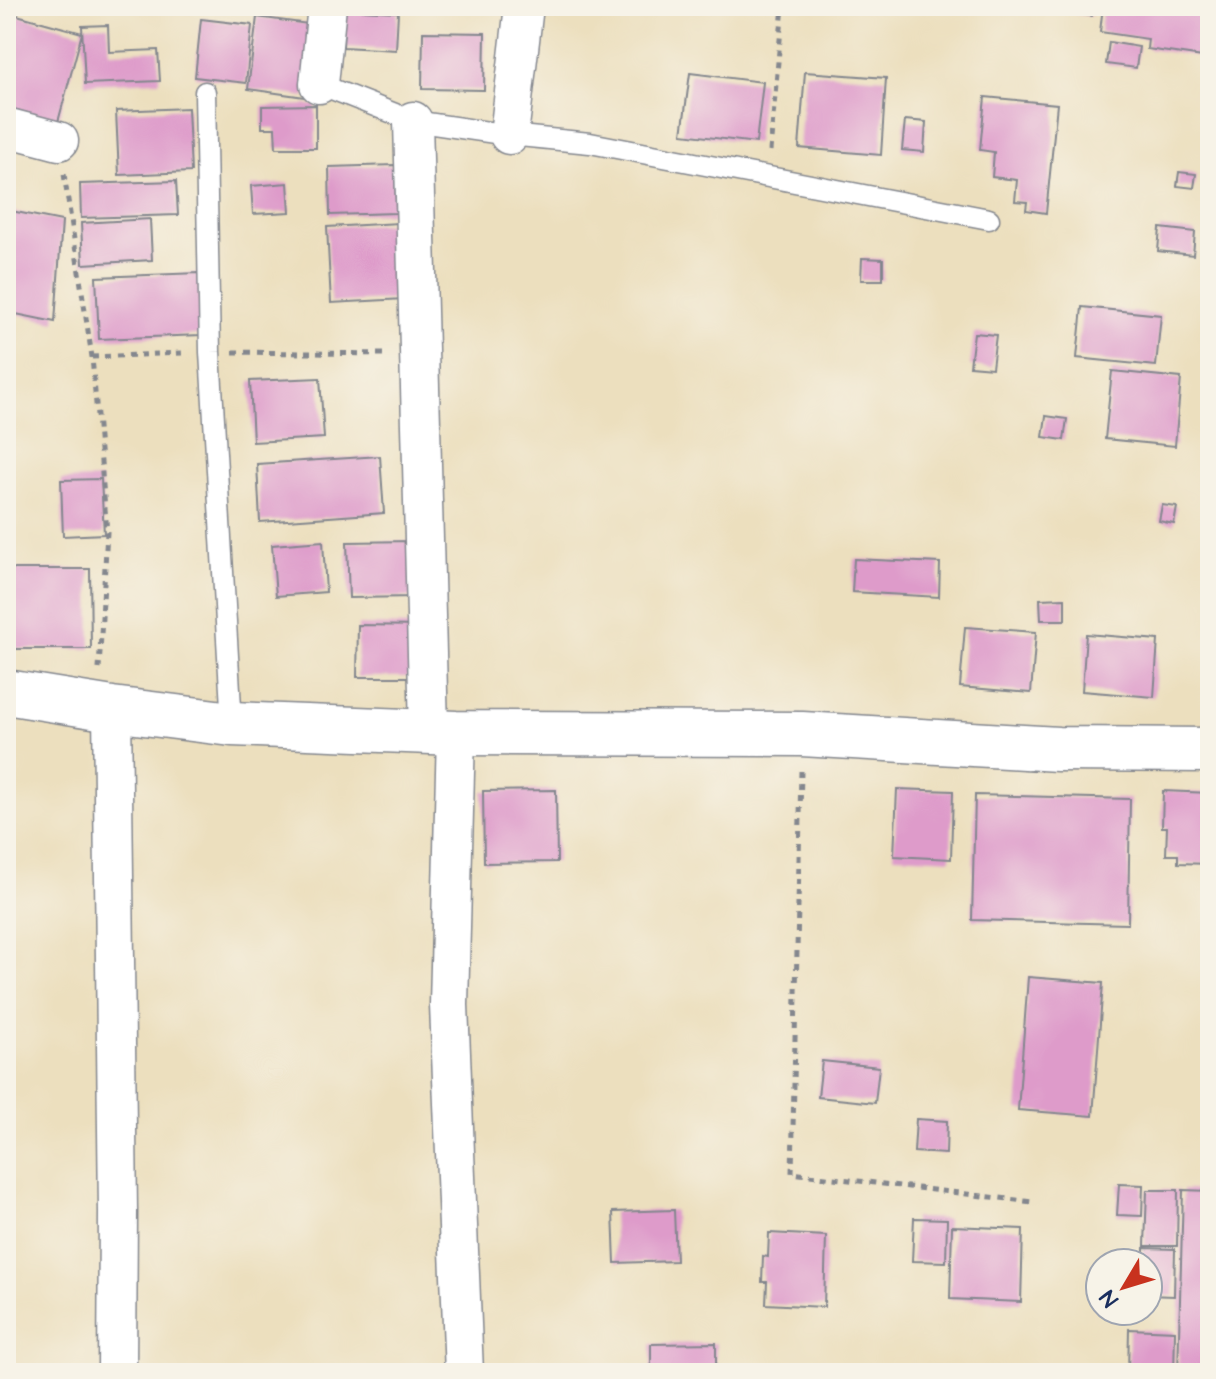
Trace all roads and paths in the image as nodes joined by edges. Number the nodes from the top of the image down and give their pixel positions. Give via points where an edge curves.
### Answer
1 (327, 6) edge
2 (524, 6) edge
3 (783, 6) edge
4 (319, 84) joint
5 (205, 92) dead end
6 (413, 121) junction
7 (6, 127) edge
8 (509, 135) junction
9 (59, 141) joint
10 (768, 176) junction
11 (989, 219) dead end
12 (210, 352) junction
13 (417, 354) junction
14 (92, 357) junction
15 (6, 692) edge
16 (104, 708) junction
17 (232, 724) junction
18 (442, 731) junction
19 (802, 734) junction
20 (1210, 750) edge
21 (1033, 1202) dead end
22 (117, 1373) edge
23 (464, 1373) edge

1 - 4 street
2 - 8 street
3 - 10 path
4 - 6 lane
5 - 12 lane
6 - 8 lane
6 - 13 street
7 - 9 street
8 - 10 lane via 590,143
9 - 14 path
10 - 11 lane
12 - 13 path
12 - 14 path
12 - 17 lane
13 - 18 street
14 - 16 path via 107,532
15 - 16 street
16 - 17 street
16 - 22 street via 118,1212
17 - 18 street
18 - 19 street
18 - 23 street
19 - 20 street via 1058,749
19 - 21 path via 792,1173

